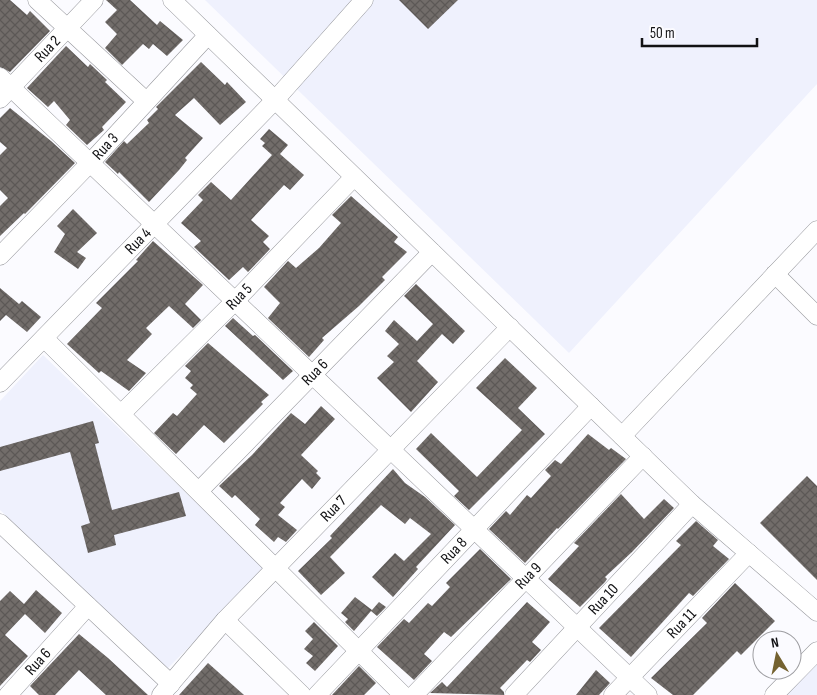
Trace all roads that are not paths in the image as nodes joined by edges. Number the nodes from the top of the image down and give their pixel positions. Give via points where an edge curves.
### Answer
1 (37, 0) edge
2 (94, 0) edge
3 (172, 0) edge
4 (364, 0) edge
5 (67, 28) junction
6 (208, 35) junction
7 (4, 88) edge
8 (275, 100) junction
9 (146, 101) junction
10 (90, 163) junction
11 (354, 176) junction
12 (155, 224) junction
13 (817, 230) edge
14 (432, 252) junction
15 (0, 256) edge
16 (775, 274) junction
17 (236, 300) junction
18 (817, 316) edge
19 (510, 327) junction
20 (44, 338) junction
21 (314, 375) junction
22 (0, 383) edge
23 (591, 406) junction
24 (122, 413) junction
25 (622, 436) junction
26 (392, 449) junction
27 (643, 456) junction
28 (199, 491) junction
29 (692, 504) junction
30 (475, 528) junction
31 (4, 534) edge
32 (749, 553) junction
33 (276, 568) junction
34 (528, 579) junction
35 (88, 606) junction
36 (817, 612) edge
37 (225, 620) junction
38 (578, 627) junction
39 (359, 651) junction
40 (817, 651) edge
41 (630, 678) junction
42 (166, 690) edge
43 (8, 695) edge
44 (302, 695) edge
45 (317, 695) edge
46 (403, 695) edge
47 (414, 695) edge
48 (514, 695) edge
49 (613, 695) edge
50 (648, 695) edge
51 (774, 695) edge

1 - 5 street
2 - 5 street, Rua 2
3 - 6 street
4 - 8 street, Rua 4
5 - 7 street, Rua 2
5 - 9 street
6 - 8 street
6 - 9 street, Rua 3
7 - 10 street
8 - 11 street
8 - 12 street, Rua 4
9 - 10 street, Rua 3
10 - 12 street
10 - 15 street, Rua 3
11 - 14 street
11 - 17 street, Rua 5
12 - 17 street
12 - 20 street, Rua 4
13 - 16 street
14 - 19 street
14 - 21 street, Rua 6
16 - 18 street
16 - 25 street
17 - 21 street
17 - 24 street, Rua 5
19 - 23 street
19 - 26 street, Rua 7
20 - 22 street, Rua 4
20 - 24 street
21 - 26 street
21 - 28 street, Rua 6
23 - 25 street
23 - 30 street, Rua 8
24 - 28 street
25 - 27 street
26 - 30 street
26 - 33 street, Rua 7
27 - 29 street
27 - 34 street, Rua 9
28 - 33 street
29 - 32 street
29 - 38 street, Rua 10
30 - 34 street
30 - 39 street, Rua 8
31 - 35 street
32 - 36 street
32 - 41 street, Rua 11
33 - 37 street, Rua 7
33 - 39 street
34 - 38 street
34 - 47 street, Rua 9
35 - 42 street
35 - 43 street, Rua 6
37 - 42 street, Rua 7
37 - 44 street
38 - 41 street
38 - 48 street, Rua 10
39 - 45 street, Rua 8
39 - 46 street
40 - 51 street
41 - 49 street, Rua 11
41 - 50 street

